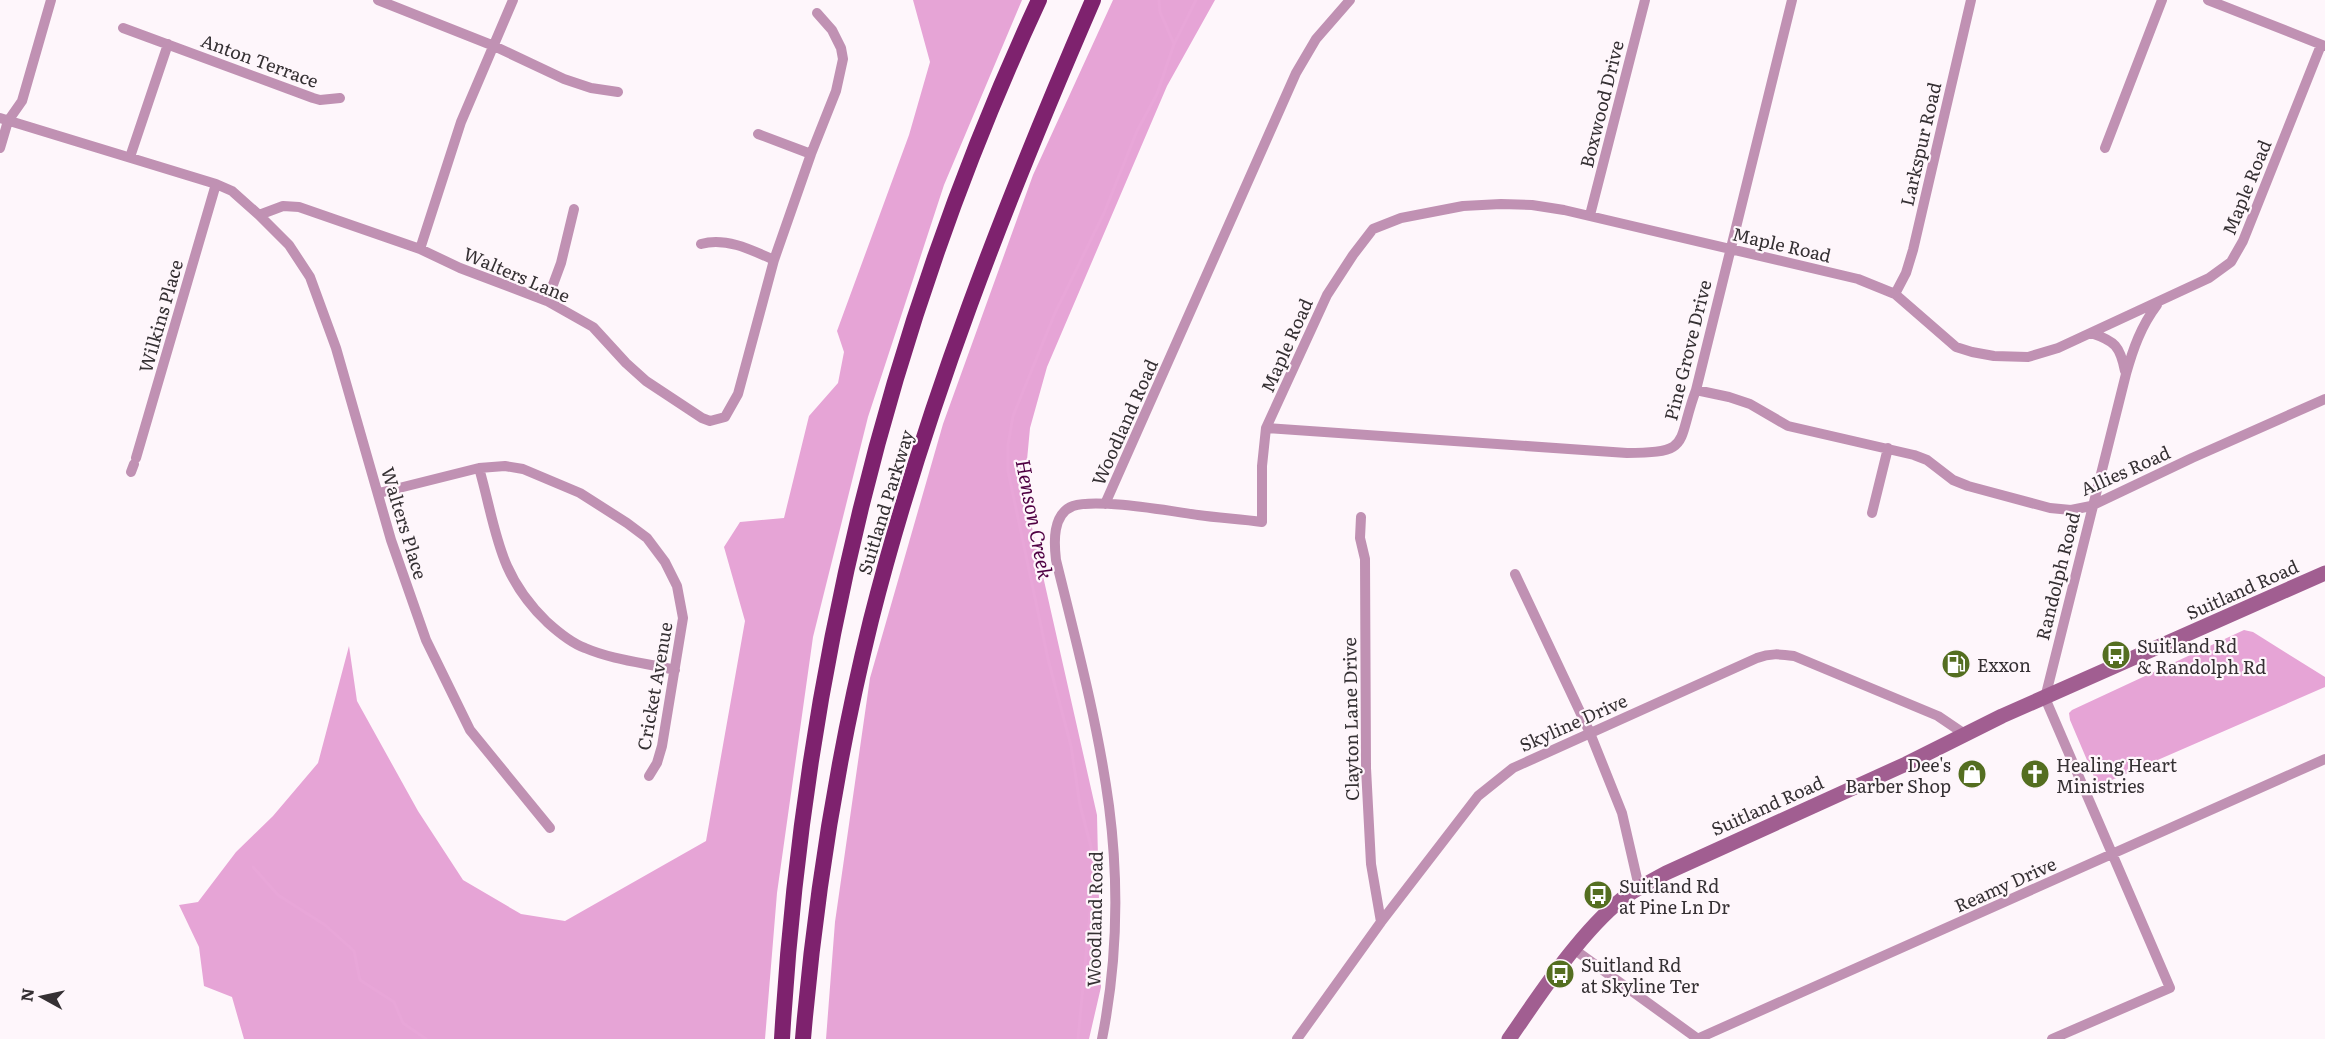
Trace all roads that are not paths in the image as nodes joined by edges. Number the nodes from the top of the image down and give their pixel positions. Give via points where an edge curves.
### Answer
1 (51, 0) edge
2 (378, 0) edge
3 (513, 0) edge
4 (1039, 0) edge
5 (1094, 0) edge
6 (1350, 0) edge
7 (1645, 0) edge
8 (1792, 0) edge
9 (1971, 0) edge
10 (2162, 0) edge
11 (2208, 0) edge
12 (2229, 4) edge
13 (817, 13) dead end
14 (123, 28) dead end
15 (168, 44) junction
16 (494, 46) junction
17 (2323, 46) edge
18 (618, 92) dead end
19 (340, 98) dead end
20 (4, 120) edge
21 (758, 134) dead end
22 (0, 148) edge
23 (2105, 148) dead end
24 (811, 154) junction
25 (130, 157) junction
26 (216, 184) junction
27 (574, 209) dead end
28 (259, 215) junction
29 (1590, 216) junction
30 (701, 244) dead end
31 (420, 249) junction
32 (1729, 249) junction
33 (774, 260) junction
34 (1895, 294) junction
35 (547, 301) junction
36 (2160, 302) junction
37 (2091, 333) junction
38 (2126, 374) junction
39 (1696, 390) junction
40 (2325, 399) edge
41 (1266, 428) junction
42 (1888, 448) junction
43 (133, 465) dead end
44 (479, 468) junction
45 (379, 493) junction
46 (1105, 504) junction
47 (2091, 506) junction
48 (1872, 513) dead end
49 (1361, 517) dead end
50 (2325, 573) edge
51 (1515, 574) dead end
52 (675, 670) junction
53 (2045, 698) junction
54 (1590, 733) junction
55 (1966, 735) junction
56 (2325, 759) edge
57 (649, 776) dead end
58 (550, 828) dead end
59 (2111, 855) junction
60 (1639, 887) junction
61 (1381, 922) junction
62 (1575, 950) junction
63 (782, 1039) edge
64 (803, 1039) edge
65 (1102, 1039) edge
66 (1297, 1039) edge
67 (1509, 1039) edge
68 (1698, 1039) edge
69 (2052, 1039) edge

1 - 20 street via 22,101
2 - 16 street
3 - 16 street
4 - 63 highway, Suitland Parkway via 993,102 941,237 896,373 866,486 837,618 808,786
5 - 64 highway, Suitland Parkway via 983,271 931,418 889,555 858,675 833,801
6 - 46 street, Woodland Road via 1316,39 1296,73
7 - 29 street, Boxwood Drive
8 - 32 street, Pine Grove Drive
9 - 34 street, Larkspur Road via 1912,250
10 - 23 street
11 - 12 street
12 - 17 street
13 - 24 street, Walters Lane via 837,37 843,59 836,91
14 - 15 street, Anton Terrace
15 - 19 street, Anton Terrace via 313,98
15 - 25 street
16 - 18 street via 571,81
16 - 31 street via 461,122
17 - 36 street, Maple Road via 2231,262 2209,278
20 - 22 street
20 - 25 street
21 - 24 street
24 - 33 street, Walters Lane
25 - 26 street
26 - 28 street via 232,191
26 - 43 street, Wilkins Place
27 - 35 street
28 - 31 street, Walters Lane via 284,206 298,207
28 - 45 street, Walters Place via 289,245 310,277 336,348
29 - 32 street, Maple Road
29 - 41 street, Maple Road via 1532,205 1473,205 1401,218 1373,229 1327,295
30 - 33 street via 721,242
31 - 35 street, Walters Lane
32 - 34 street, Maple Road via 1858,279
32 - 39 street, Pine Grove Drive
33 - 35 street, Walters Lane via 738,394 725,417 717,421 702,418 646,381 593,327
34 - 37 street, Maple Road via 1956,346 1972,352 2028,357
36 - 37 street, Maple Road
36 - 38 street, Randolph Road via 2146,319
37 - 38 street via 2116,345
38 - 47 street, Randolph Road
39 - 41 street, Pine Grove Drive via 1678,445 1662,453
39 - 42 street, Allies Road via 1750,405 1788,426
40 - 47 street, Allies Road
41 - 46 street, Maple Road via 1262,522
42 - 47 street, Allies Road via 1927,460 1968,486 2060,510
42 - 48 street
44 - 45 street, Cricket Avenue
44 - 52 street via 511,577 534,609 555,629 585,648
44 - 52 street, Cricket Avenue via 505,466 546,477 580,493 647,538 665,562 680,599 683,618
45 - 58 street, Walters Place via 426,640 470,730
46 - 65 street, Woodland Road via 1072,507 1062,515 1054,547 1109,808 1114,877 1113,964
47 - 53 street, Randolph Road
49 - 61 street, Clayton Lane Drive via 1365,559 1366,768 1371,864
50 - 53 main road, Suitland Road
51 - 54 street
52 - 57 street, Cricket Avenue via 663,746
53 - 55 main road, Suitland Road
53 - 59 street
54 - 55 street, Skyline Drive via 1757,658 1780,654 1794,656 1938,716
54 - 60 street via 1622,813
54 - 61 street, Skyline Drive via 1513,768 1478,796
55 - 60 main road, Suitland Road
56 - 59 street, Reamy Drive
59 - 68 street, Reamy Drive
59 - 69 street via 2170,988
60 - 62 main road, Suitland Road via 1607,913
61 - 66 street, Skyline Drive
62 - 67 main road, Suitland Road
62 - 68 street

